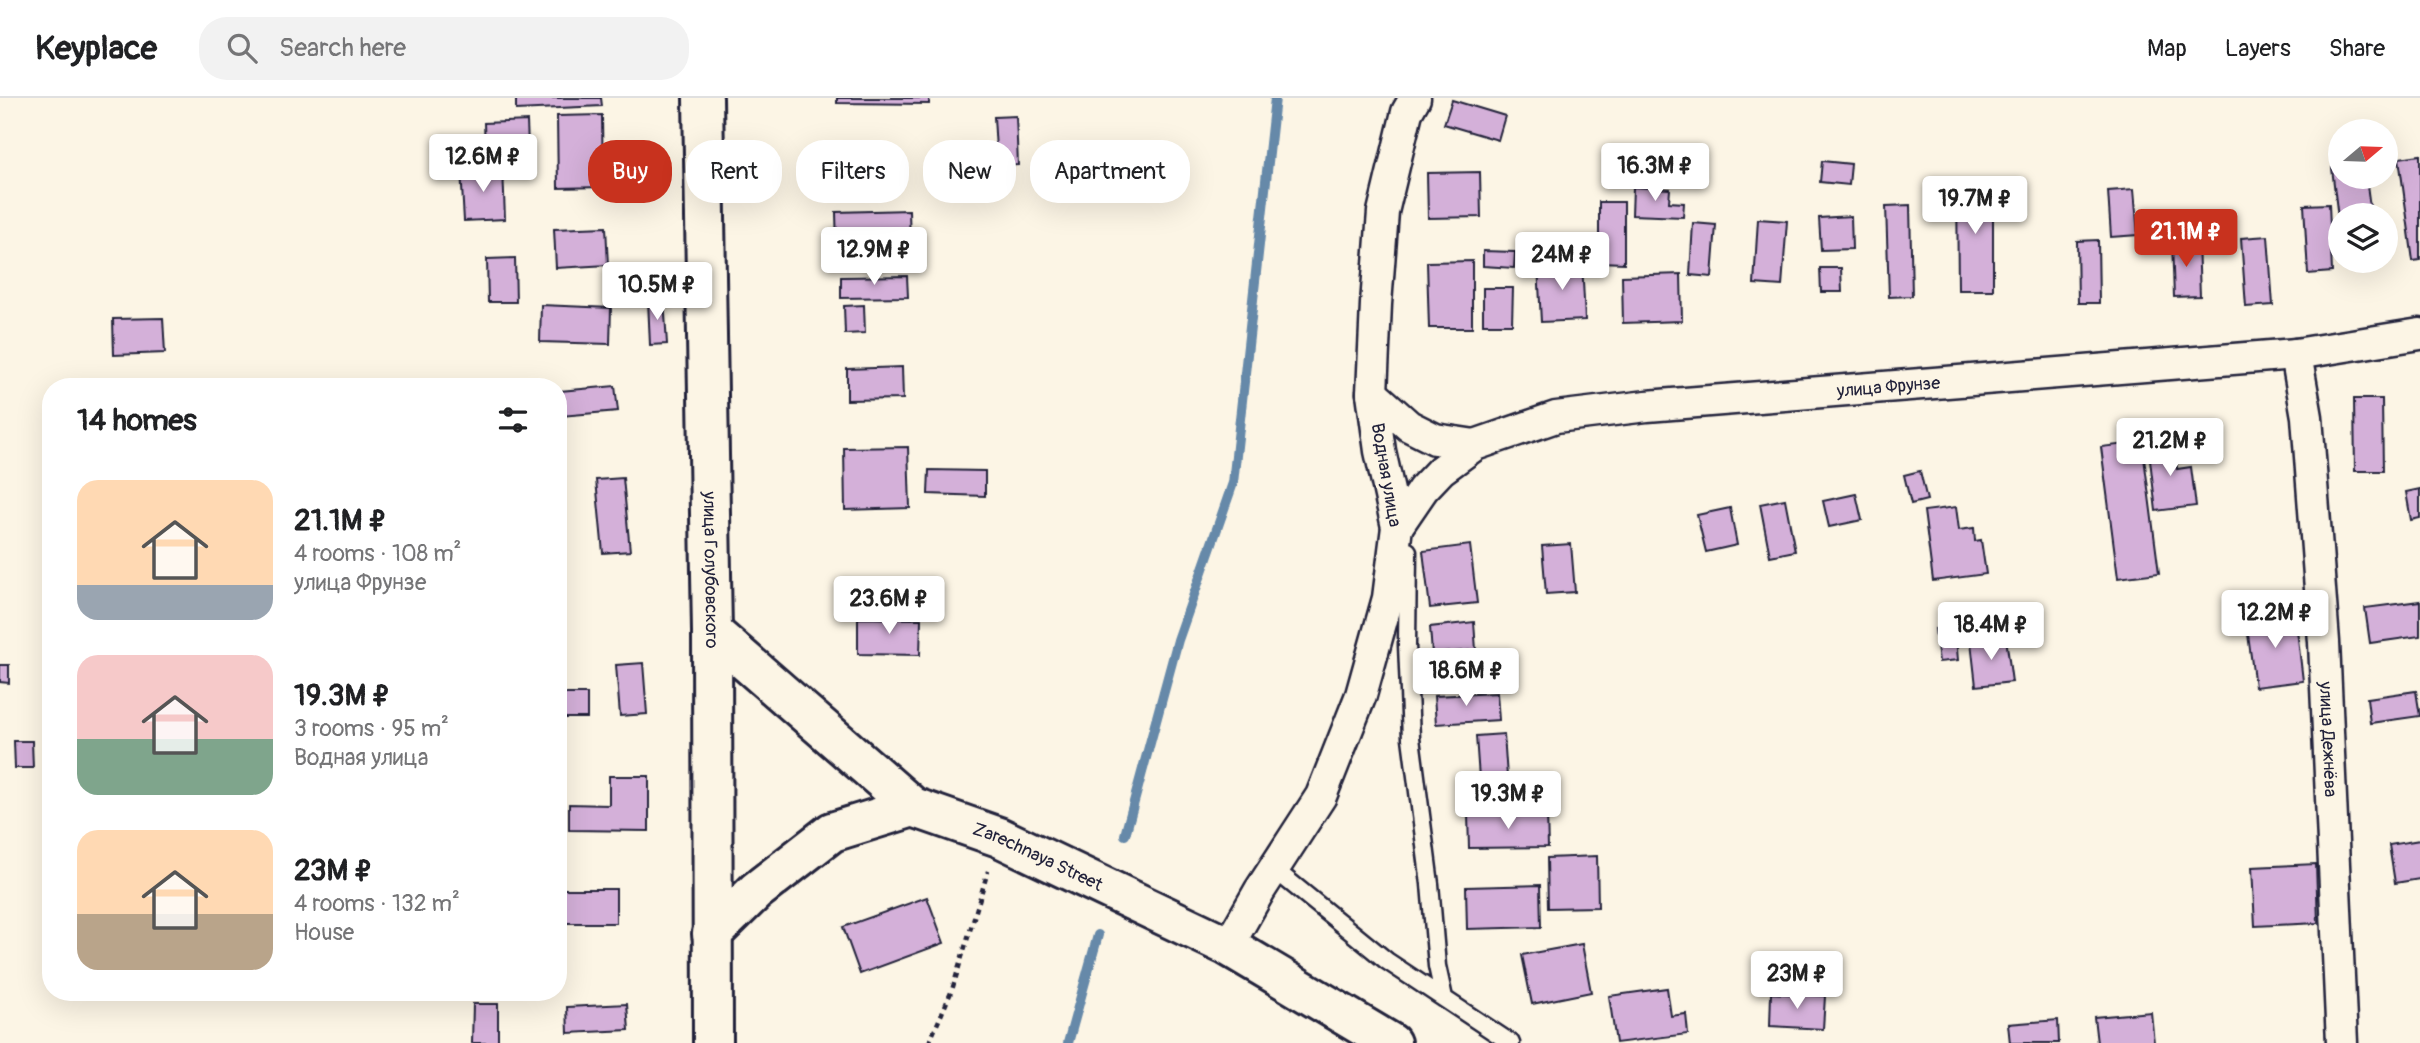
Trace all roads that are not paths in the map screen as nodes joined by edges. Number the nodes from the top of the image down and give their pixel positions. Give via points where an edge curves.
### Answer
1 (703, 98) edge
2 (1415, 98) edge
3 (2420, 334) edge
4 (2296, 354) junction
5 (1372, 393) junction
6 (1475, 445) junction
7 (1405, 515) junction
8 (712, 632) junction
9 (913, 807) junction
10 (1274, 869) junction
11 (712, 934) junction
12 (1228, 946) junction
13 (1444, 999) junction
14 (1382, 1041) edge
15 (713, 1043) edge
16 (1511, 1043) edge
17 (2342, 1043) edge

1 - 8 street, улица Голубовского
2 - 5 street, Водная улица via 1407,111 1384,212
3 - 4 street, улица Фрунзе
4 - 6 street, улица Фрунзе via 1586,412 1529,425
4 - 17 street, улица Дежнёва via 2307,417 2324,642
5 - 6 street via 1409,426 1435,439
5 - 7 street, Водная улица via 1380,451
6 - 7 street, улица Фрунзе via 1441,470
7 - 10 street, Водная улица via 1361,695 1321,796
7 - 13 lane via 1411,738
8 - 9 street, Zarechnaya Street
8 - 11 street, улица Голубовского
9 - 11 street via 832,832 756,891
9 - 12 street, Zarechnaya Street via 999,836
10 - 12 street, Водная улица
10 - 13 lane via 1387,961
11 - 15 street, улица Голубовского
12 - 14 street, Zarechnaya Street
13 - 16 lane

